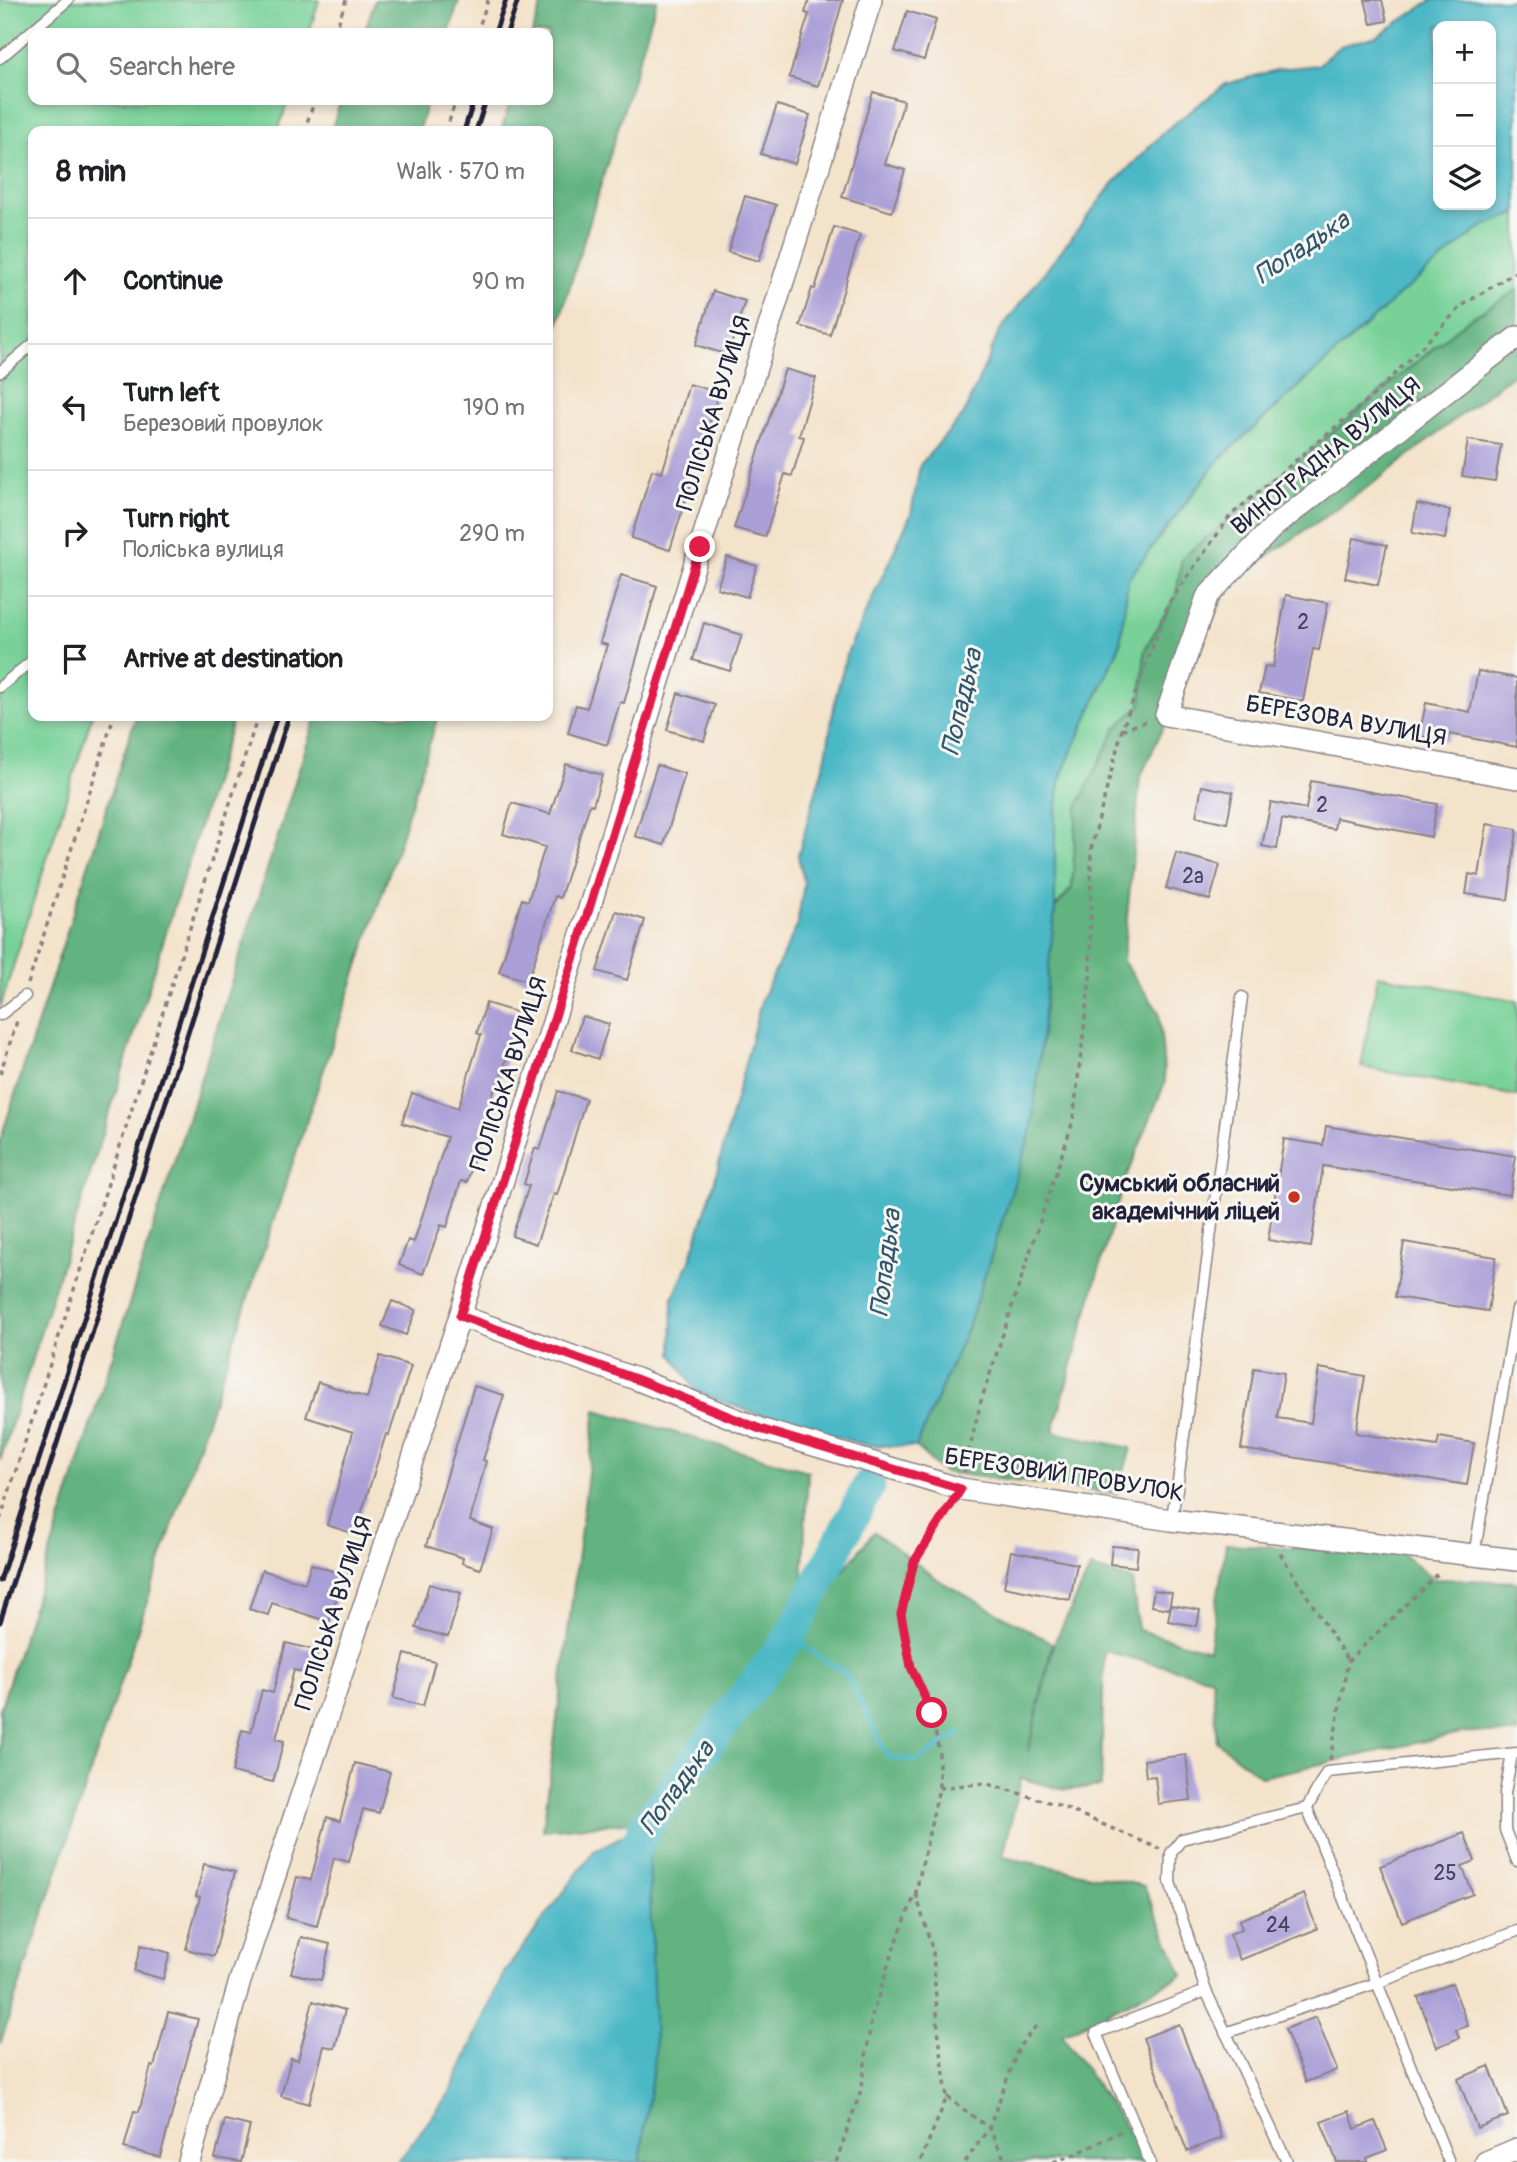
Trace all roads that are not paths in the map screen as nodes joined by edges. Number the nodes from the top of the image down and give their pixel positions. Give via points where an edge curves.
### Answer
1 (68, 0) edge
2 (871, 0) edge
3 (35, 28) edge
4 (28, 34) edge
5 (0, 58) edge
6 (1517, 337) edge
7 (28, 348) edge
8 (0, 372) edge
9 (28, 664) edge
10 (0, 687) edge
11 (1166, 715) joint
12 (1517, 778) edge
13 (25, 996) road end
14 (1242, 997) dead end
15 (0, 1016) edge
16 (1517, 1309) edge
17 (460, 1316) junction
18 (1171, 1520) junction
19 (1467, 1554) junction
20 (1517, 1560) edge
21 (1515, 1754) edge
22 (1307, 1808) junction
23 (1517, 1861) edge
24 (1517, 1931) edge
25 (1377, 1983) junction
26 (1206, 1991) junction
27 (1225, 2033) junction
28 (1517, 2148) edge
29 (189, 2162) edge
30 (1150, 2162) edge
31 (1287, 2162) edge
32 (1449, 2162) edge
33 (1486, 2162) edge

1 - 3 lane
2 - 17 street, ПОЛІСЬКА ВУЛИЦЯ
4 - 5 lane
6 - 11 street, ВИНОГРАДНА ВУЛИЦЯ via 1272,528 1207,597
7 - 8 lane
9 - 10 lane
11 - 12 street, БЕРЕЗОВА ВУЛИЦЯ
13 - 15 lane
14 - 18 lane
16 - 19 lane
17 - 18 street, БЕРЕЗОВИЙ ПРОВУЛОК via 760,1429 961,1489
17 - 29 street, ПОЛІСЬКА ВУЛИЦЯ via 240,1981
18 - 19 street, БЕРЕЗОВИЙ ПРОВУЛОК
19 - 20 street, БЕРЕЗОВИЙ ПРОВУЛОК
21 - 22 lane via 1327,1772
21 - 23 lane via 1505,1793 1505,1830
22 - 25 lane
22 - 26 lane via 1182,1839 1171,1853 1170,1882
24 - 25 lane
25 - 27 lane
25 - 32 lane
26 - 27 lane
26 - 30 lane via 1096,2033
27 - 31 lane
28 - 33 street

